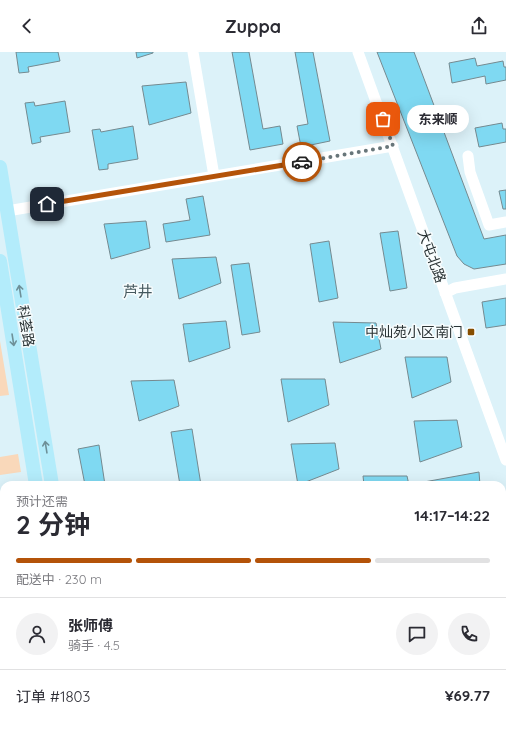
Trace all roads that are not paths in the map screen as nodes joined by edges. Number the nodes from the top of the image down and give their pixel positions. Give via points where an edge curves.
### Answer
1 (193, 52) edge
2 (358, 52) edge
3 (393, 146) junction
4 (468, 156) dead end
5 (0, 167) edge
6 (214, 176) junction
7 (7, 211) junction
8 (506, 222) edge
9 (0, 260) edge
10 (506, 279) edge
11 (506, 284) edge
12 (445, 293) junction
13 (506, 460) edge
14 (35, 481) edge
15 (51, 481) edge

1 - 6 street
2 - 3 street, 大屯北路
3 - 6 street
3 - 12 street, 大屯北路
4 - 8 street via 470,172 489,224
5 - 7 main road, 科荟路
6 - 7 street
15 -> 7 main road, 科荟路
9 -> 14 main road, 科荟路
10 - 12 street via 455,288
11 - 12 street
12 - 13 street, 大屯北路

